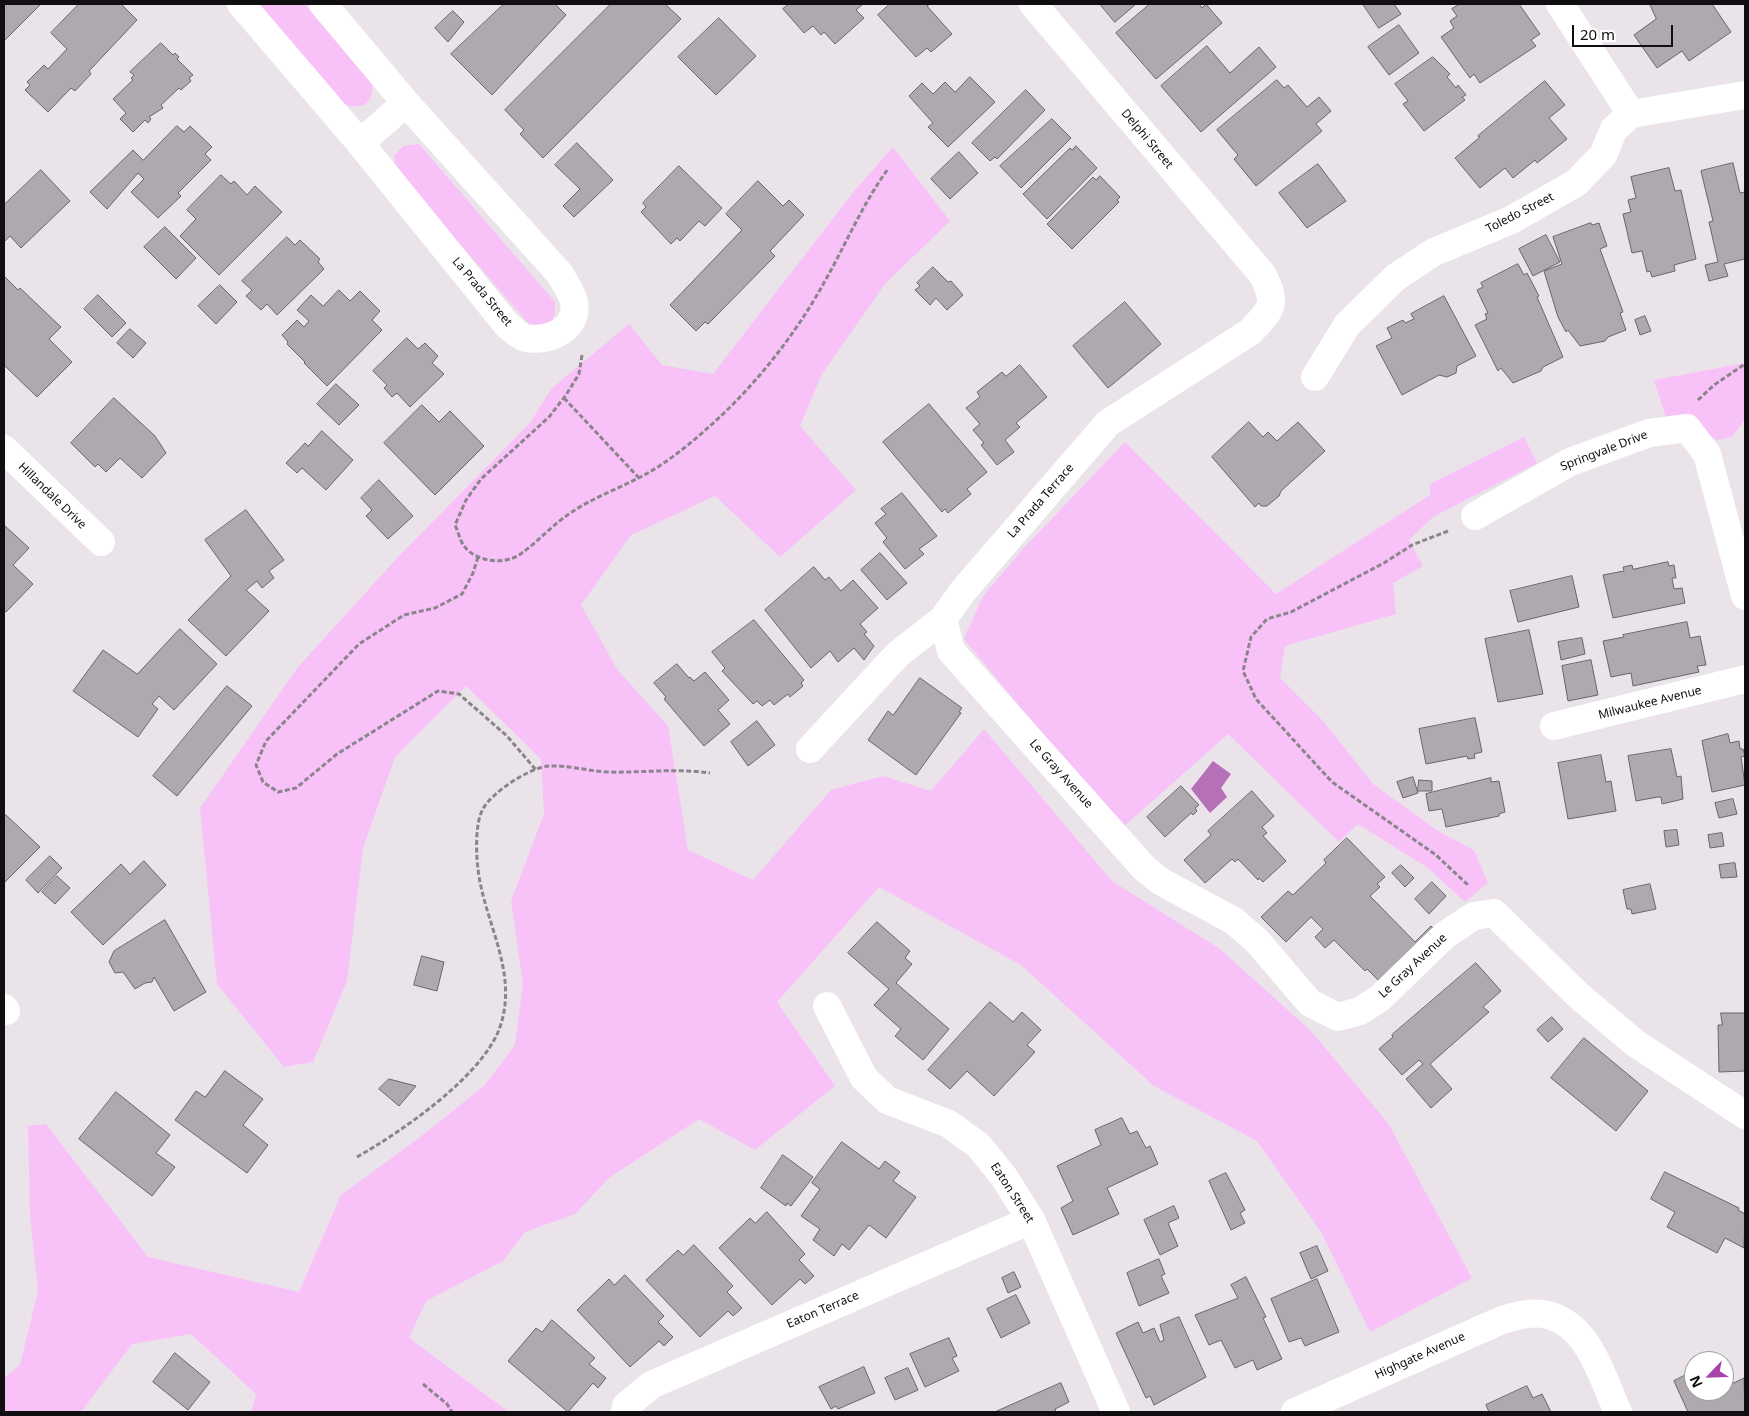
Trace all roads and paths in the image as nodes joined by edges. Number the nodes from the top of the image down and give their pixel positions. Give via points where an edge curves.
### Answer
1 (241, 4) edge
2 (323, 4) edge
3 (1033, 4) edge
4 (1560, 4) edge
5 (1745, 95) edge
6 (406, 103) junction
7 (1631, 114) junction
8 (360, 143) junction
9 (888, 169) dead end
10 (1262, 274) joint
11 (564, 330) junction
12 (1745, 364) edge
13 (1315, 377) dead end
14 (564, 398) junction
15 (1687, 428) junction
16 (4, 449) edge
17 (639, 478) junction
18 (1475, 516) joint
19 (101, 542) dead end
20 (478, 557) junction
21 (1745, 596) edge
22 (943, 619) junction
23 (1745, 679) edge
24 (1554, 726) dead end
25 (810, 748) dead end
26 (536, 770) junction
27 (710, 773) dead end
28 (1494, 913) junction
29 (828, 1006) dead end
30 (1745, 1115) edge
31 (357, 1157) dead end
32 (1030, 1220) junction
33 (423, 1384) dead end
34 (452, 1412) edge
35 (625, 1412) edge
36 (1116, 1412) edge
37 (1296, 1412) edge
38 (1618, 1412) edge

1 - 8 street, La Prada Street
2 - 6 street
3 - 10 street, Delphi Street
4 - 7 street
5 - 7 street
6 - 8 street
6 - 11 street via 560,274 574,301 574,316
7 - 13 street, Toledo Street via 1614,129 1603,155 1576,183 1511,220 1434,252 1396,277 1347,325
8 - 11 street, La Prada Street via 507,325 524,338 548,338
9 - 17 path via 874,188 824,283 767,365 710,426
10 - 22 street, La Prada Terrace via 1272,293 1268,313 1250,332 1108,423 963,591
11 - 14 path via 583,348 580,374
12 - 15 path via 1714,385 1694,404
14 - 17 path
14 - 20 path via 549,417 481,479 466,500 455,525 464,546
15 - 18 street, Springvale Drive via 1648,433 1570,462
15 - 21 street via 1707,454
16 - 19 street, Hillandale Drive
17 - 20 path via 569,513 507,560
18 - 28 path via 1412,545 1292,612 1267,620 1251,637 1243,672 1256,699 1332,782 1436,856
20 - 26 path via 462,594 435,608 404,615 359,644 266,741 256,765 263,782 278,792 296,788 337,754 438,692 459,694 507,736
22 - 25 street, La Prada Terrace via 898,654
22 - 28 street, Le Gray Avenue via 951,651 1144,868 1160,881 1234,921 1257,941 1310,1003 1338,1017 1360,1010 1380,998 1445,936 1474,916
23 - 24 street, Milwaukee Avenue
26 - 27 path via 546,766 608,772 687,770
26 - 31 path via 524,773 483,809 477,835 478,869 505,970 507,999 500,1028 487,1053 426,1111
28 - 30 street via 1579,996 1635,1043
29 - 32 street, Eaton Street via 864,1078 887,1100 949,1124 979,1146 1004,1177
32 - 35 street, Eaton Terrace via 651,1385 626,1406
32 - 36 street, Eaton Street
33 - 34 path
37 - 38 street, Highgate Avenue via 1502,1320 1526,1314 1548,1315 1572,1328 1585,1341

